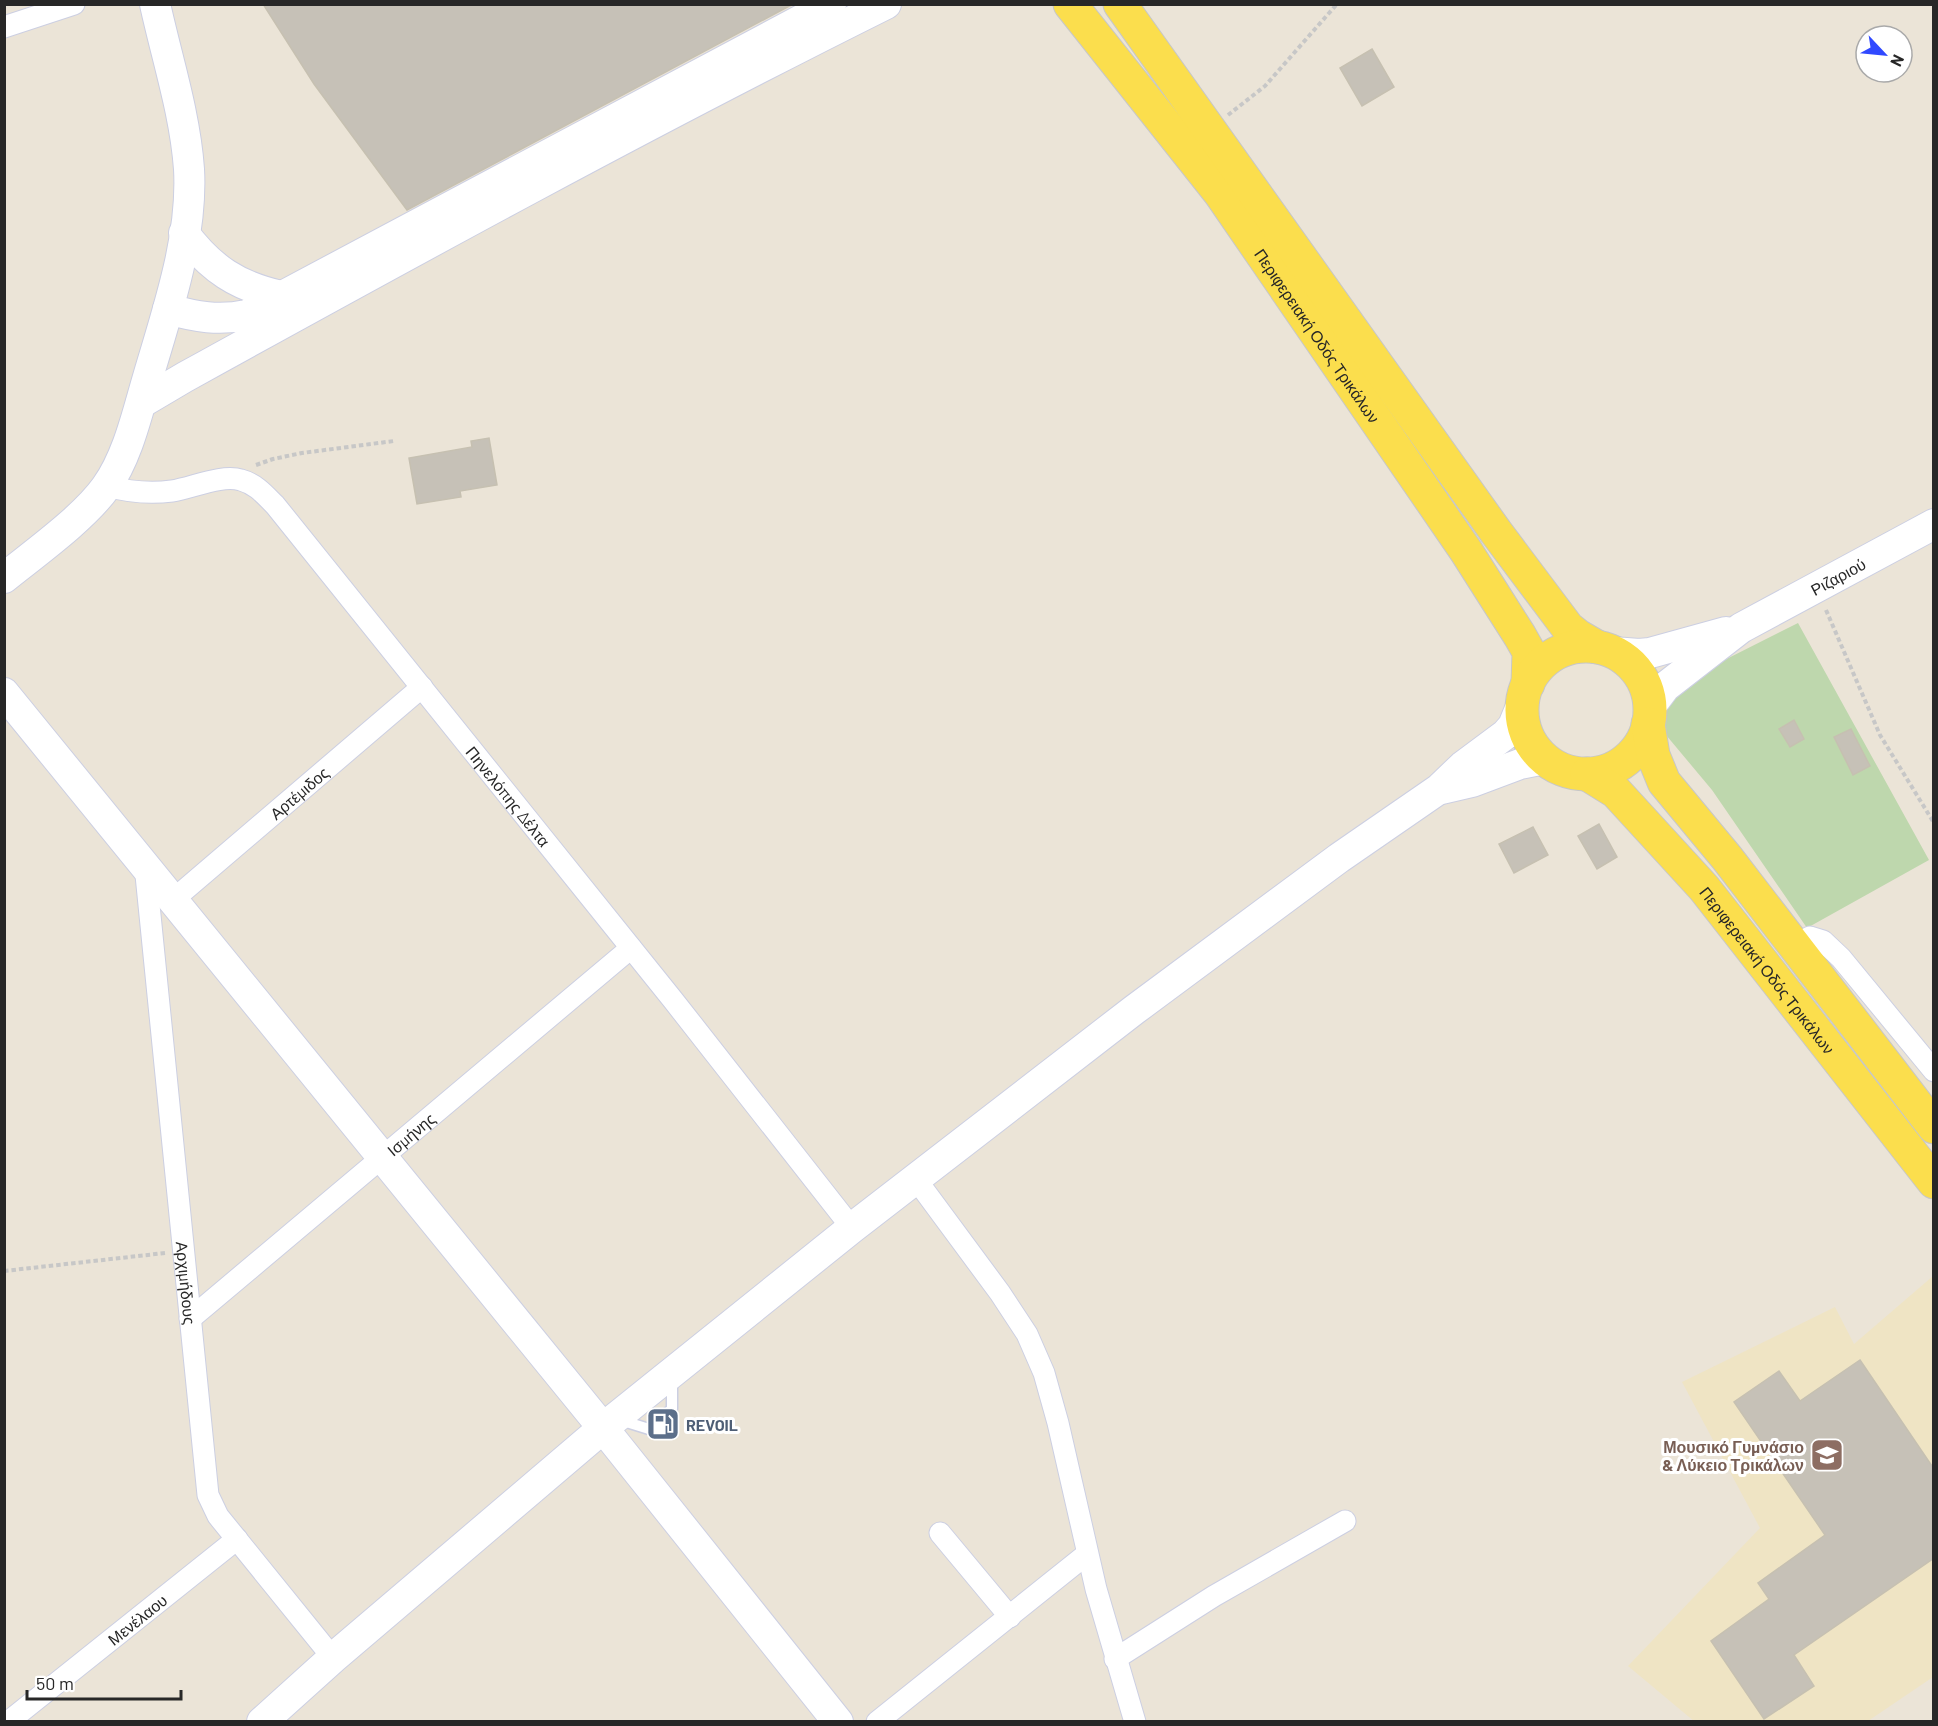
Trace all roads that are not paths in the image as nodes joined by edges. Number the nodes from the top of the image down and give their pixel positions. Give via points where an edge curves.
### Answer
1 (74, 4) edge
2 (155, 4) edge
3 (831, 4) edge
4 (886, 4) edge
5 (1070, 4) edge
6 (1120, 4) edge
7 (4, 27) edge
8 (184, 233) junction
9 (281, 296) junction
10 (166, 318) junction
11 (240, 347) junction
12 (141, 403) junction
13 (107, 486) junction
14 (1934, 524) edge
15 (4, 578) edge
16 (1741, 628) junction
17 (1605, 649) junction
18 (422, 687) junction
19 (4, 693) edge
20 (1525, 694) junction
21 (1649, 716) junction
22 (1545, 759) junction
23 (1587, 774) junction
24 (1439, 789) junction
25 (146, 864) junction
26 (174, 899) junction
27 (1794, 945) junction
28 (632, 948) junction
29 (1934, 1071) edge
30 (1934, 1127) edge
31 (383, 1157) junction
32 (915, 1178) junction
33 (1934, 1182) edge
34 (852, 1228) junction
35 (190, 1319) junction
36 (608, 1423) junction
37 (1345, 1521) dead end
38 (940, 1533) dead end
39 (237, 1539) junction
40 (1087, 1554) junction
41 (1010, 1617) junction
42 (333, 1658) junction
43 (1115, 1659) junction
44 (8, 1722) edge
45 (262, 1722) edge
46 (838, 1722) edge
47 (877, 1722) edge
48 (1135, 1722) edge

1 - 7 street
2 - 8 street via 186,146 189,190
3 - 9 street
4 - 11 street via 744,75
5 - 20 main road, Περιφερειακή Οδός Τρικάλων via 1220,193 1466,552 1529,652
6 - 17 main road, Περιφερειακή Οδός Τρικάλων via 1568,628
8 - 9 street via 222,273 249,288
8 - 10 street
9 - 10 street via 247,315 233,318
10 - 11 street via 209,342
10 - 12 street
11 - 12 street
12 - 13 street via 122,458
13 - 15 street via 91,505
13 - 18 street, Πηνελόπης Δέλτα via 154,493 239,479 259,489
14 - 16 street, Ριζαριού
16 - 17 street, Ριζαριού via 1650,653
16 - 21 street, Ριζαριού via 1665,687
17 - 20 main road via 1579,646 1562,650 1534,672
17 - 21 main road via 1628,661 1639,674 1647,690
18 - 26 street, Αρτέμιδος
18 - 28 street, Πηνελόπης Δέλτα
19 - 25 street
20 - 22 main road via 1523,722 1528,738
20 - 24 street via 1506,734
21 - 23 main road via 1642,741 1632,755 1610,769
21 - 27 main road via 1653,755 1664,782
22 - 23 main road via 1567,772
22 - 24 street
23 - 33 main road, Περιφερειακή Οδός Τρικάλων via 1616,792 1704,888
24 - 32 street via 1152,996
25 - 26 street
25 - 35 street, Αρχιμήδους
26 - 31 street
27 - 29 street via 1810,937 1823,941
27 - 30 main road
28 - 31 street, Ισμήνης
28 - 34 street, Πηνελόπης Δέλτα
31 - 35 street, Ισμήνης
31 - 36 street
32 - 34 street
32 - 40 street via 1027,1334 1044,1373 1058,1423
34 - 36 street
35 - 39 street, Αρχιμήδους via 208,1495 218,1516
36 - 42 street
36 - 46 street
37 - 43 street via 1214,1596
38 - 41 street
39 - 42 street, Αρχιμήδους
39 - 44 street, Μενέλαου
40 - 41 street
40 - 43 street
41 - 47 street
42 - 45 street
43 - 48 street

